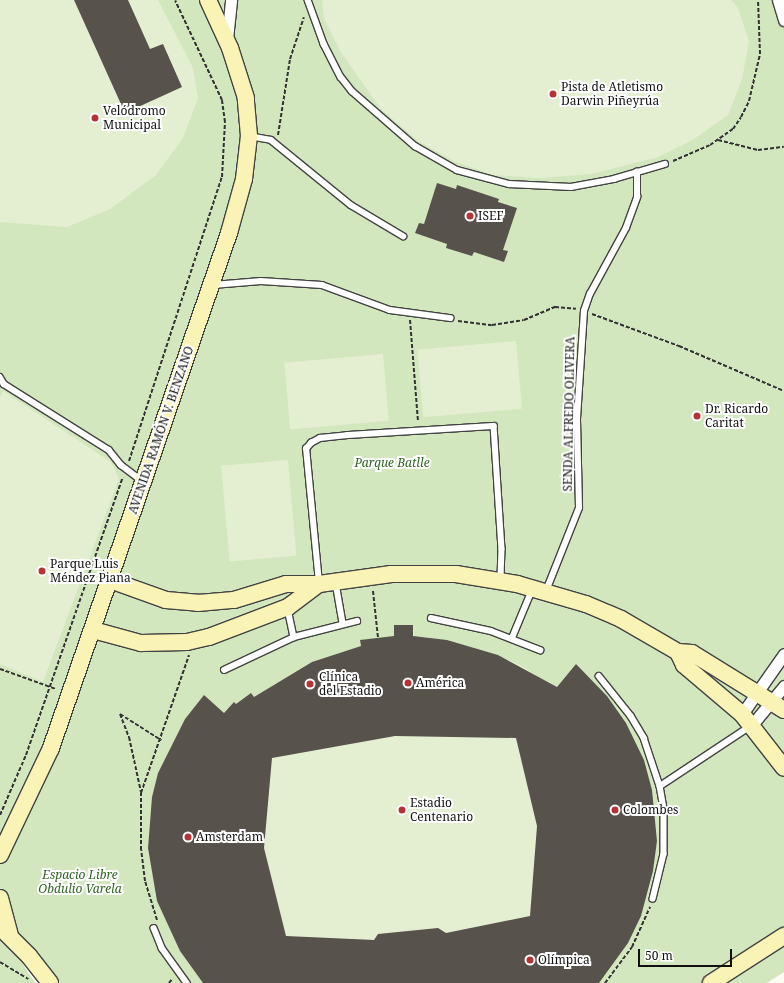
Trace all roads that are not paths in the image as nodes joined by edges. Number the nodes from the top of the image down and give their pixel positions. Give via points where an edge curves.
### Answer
1 (208, 0) edge
2 (231, 0) edge
3 (778, 0) edge
4 (308, 3) edge
5 (784, 20) edge
6 (227, 39) junction
7 (249, 136) junction
8 (665, 164) road end
9 (637, 172) junction
10 (403, 236) dead end
11 (210, 285) junction
12 (450, 318) road end
13 (0, 377) edge
14 (143, 482) junction
15 (110, 580) junction
16 (336, 580) junction
17 (501, 581) junction
18 (319, 584) junction
19 (539, 590) junction
20 (288, 607) junction
21 (431, 618) dead end
22 (357, 621) dead end
23 (342, 623) junction
24 (93, 630) junction
25 (294, 636) junction
26 (512, 638) junction
27 (540, 650) dead end
28 (678, 652) junction
29 (784, 654) edge
30 (224, 670) dead end
31 (599, 676) dead end
32 (784, 686) edge
33 (755, 694) junction
34 (777, 707) edge
35 (747, 720) junction
36 (784, 768) edge
37 (660, 786) junction
38 (1, 858) edge
39 (0, 898) edge
40 (653, 899) road end
41 (154, 928) road end
42 (5, 931) edge
43 (784, 936) edge
44 (49, 983) edge
45 (187, 983) edge
46 (711, 983) edge

1 - 6 street, AVENIDA RAMÓN V. BENZANO
2 - 6 street
3 - 5 street
4 - 9 lane via 324,44 352,91 415,146 456,170 490,181 532,187 578,186
6 - 7 street, AVENIDA RAMÓN V. BENZANO via 246,98
7 - 10 lane via 271,140 350,205
7 - 11 street, AVENIDA RAMÓN V. BENZANO via 239,199
8 - 9 lane
9 - 19 lane, SENDA ALFREDO OLIVERA via 637,197 626,228 590,294 584,311 577,419 578,508
11 - 12 lane via 261,281 322,285 390,310
11 - 14 street, AVENIDA RAMÓN V. BENZANO
13 - 14 lane via 4,384 109,450 126,469
14 - 15 street, AVENIDA RAMÓN V. BENZANO
15 - 18 street via 166,600 198,603 234,600 286,584
15 - 24 street, AVENIDA RAMÓN V. BENZANO
16 - 17 street via 433,573
16 - 18 street
16 - 23 lane
17 - 18 lane via 502,549 494,426 320,438 306,449
17 - 19 street
18 - 20 street
19 - 26 lane, SENDA ALFREDO OLIVERA
19 - 28 street via 621,619
20 - 24 street via 209,637 187,642 141,643
20 - 25 lane
21 - 26 lane via 465,624
22 - 23 lane
23 - 25 lane
24 - 38 street, AVENIDA RAMÓN V. BENZANO via 44,766
25 - 30 lane
26 - 27 lane
28 - 33 street via 692,653
28 - 35 street via 684,665
29 - 33 street
31 - 37 lane via 616,695 641,732
32 - 34 street
33 - 34 street
33 - 35 street
34 - 35 street
35 - 36 street
35 - 37 lane
37 - 40 lane via 664,847
39 - 42 street
41 - 45 lane via 162,948
42 - 44 street
43 - 46 street

